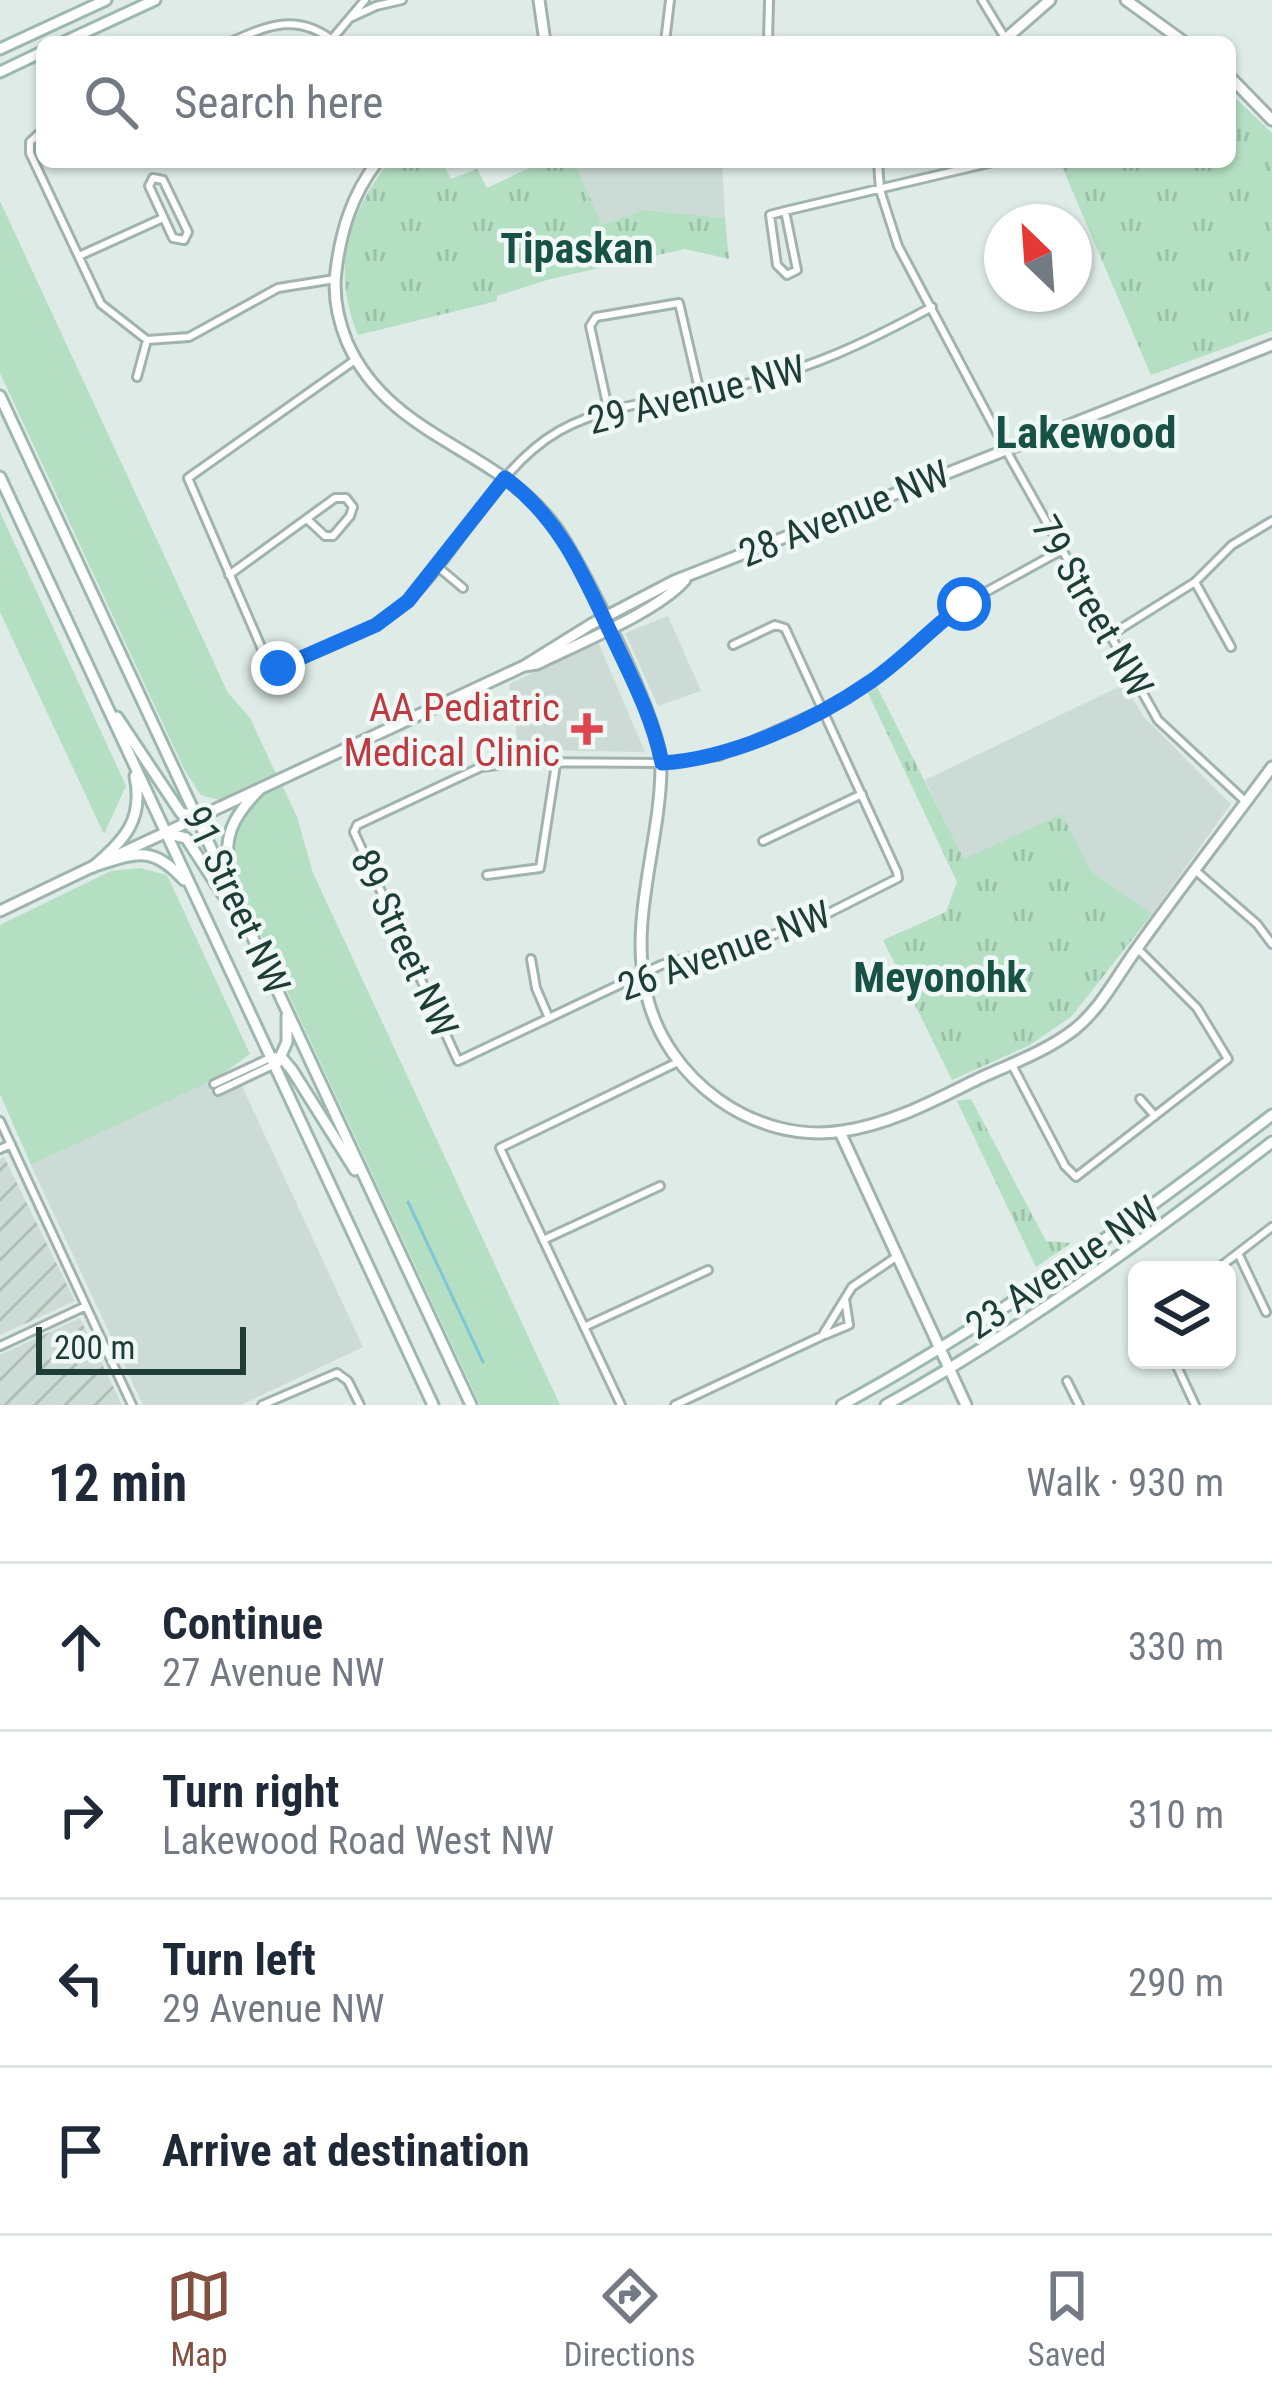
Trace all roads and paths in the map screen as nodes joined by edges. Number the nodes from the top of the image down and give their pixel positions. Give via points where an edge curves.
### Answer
1 (106, 0) edge
2 (155, 0) edge
3 (365, 0) edge
4 (402, 0) edge
5 (539, 0) edge
6 (670, 0) edge
7 (769, 0) edge
8 (982, 0) edge
9 (1050, 0) edge
10 (1126, 0) edge
11 (350, 18) junction
12 (77, 36) edge
13 (244, 36) edge
14 (328, 36) edge
15 (337, 36) edge
16 (544, 36) edge
17 (666, 36) edge
18 (768, 36) edge
19 (1002, 36) edge
20 (1009, 36) edge
21 (1176, 36) edge
22 (1, 49) edge
23 (36, 55) edge
24 (0, 72) edge
25 (1236, 83) edge
26 (1272, 120) edge
27 (36, 136) edge
28 (36, 166) edge
29 (37, 168) edge
30 (372, 168) edge
31 (878, 168) edge
32 (969, 168) edge
33 (880, 190) junction
34 (784, 211) junction
35 (164, 218) junction
36 (79, 256) junction
37 (335, 279) junction
38 (932, 307) junction
39 (147, 340) junction
40 (1272, 345) edge
41 (355, 360) junction
42 (137, 377) dead end
43 (701, 394) junction
44 (0, 396) edge
45 (609, 412) junction
46 (1005, 448) junction
47 (0, 477) edge
48 (505, 478) junction
49 (307, 519) junction
50 (1272, 521) edge
51 (1062, 550) junction
52 (437, 567) junction
53 (230, 575) junction
54 (1195, 582) junction
55 (463, 588) dead end
56 (606, 622) junction
57 (1109, 636) junction
58 (733, 645) dead end
59 (1231, 646) dead end
60 (106, 704) junction
61 (822, 710) junction
62 (133, 761) junction
63 (556, 763) junction
64 (662, 763) junction
65 (1272, 767) edge
66 (260, 789) junction
67 (862, 794) junction
68 (1246, 802) junction
69 (198, 818) junction
70 (165, 833) junction
71 (763, 841) dead end
72 (93, 867) junction
73 (1196, 872) junction
74 (487, 875) dead end
75 (193, 890) junction
76 (240, 905) junction
77 (0, 911) edge
78 (1272, 944) edge
79 (1136, 948) junction
80 (259, 949) junction
81 (531, 958) dead end
82 (644, 974) junction
83 (275, 981) junction
84 (550, 1019) junction
85 (275, 1060) junction
86 (458, 1061) joint
87 (678, 1062) junction
88 (1011, 1064) junction
89 (216, 1088) dead end
90 (1140, 1099) dead end
91 (1272, 1115) edge
92 (1155, 1117) junction
93 (0, 1120) edge
94 (839, 1132) junction
95 (1272, 1142) edge
96 (11, 1144) junction
97 (0, 1149) edge
98 (660, 1186) dead end
99 (379, 1211) junction
100 (1272, 1227) edge
101 (543, 1240) junction
102 (1238, 1253) junction
103 (896, 1257) junction
104 (1228, 1261) edge
105 (708, 1270) dead end
106 (845, 1299) junction
107 (86, 1306) junction
108 (1266, 1312) dead end
109 (584, 1327) junction
110 (822, 1336) junction
111 (0, 1346) edge
112 (940, 1350) junction
113 (1178, 1369) edge
114 (950, 1370) junction
115 (1067, 1381) dead end
116 (132, 1405) edge
117 (262, 1405) edge
118 (360, 1405) edge
119 (433, 1405) edge
120 (471, 1405) edge
121 (620, 1405) edge
122 (675, 1405) edge
123 (842, 1405) edge
124 (886, 1405) edge
125 (966, 1405) edge
126 (1079, 1405) edge
127 (1195, 1405) edge

1 - 22 main road
2 - 12 main road
3 - 11 street
4 - 11 street
5 - 16 main road
6 - 17 street
7 - 18 street
8 - 19 street
9 - 20 main road
10 - 21 main road
11 - 15 street
13 - 14 street via 289,22
23 - 24 main road
25 - 26 main road
27 - 28 street via 30,142
29 - 36 street
30 - 37 main road via 341,233
31 - 33 street, 79 Street NW
32 - 33 street
33 - 34 street
33 - 38 street, 79 Street NW via 898,246
34 - 34 street via 770,215 777,265 787,274 797,270
35 - 35 street via 149,186 153,178 163,181 188,232 184,240 173,238
35 - 36 street
36 - 39 street via 101,304
37 - 39 street via 278,288 189,337
37 - 41 main road
38 - 43 street, 29 Avenue NW via 811,367
38 - 46 street, 79 Street NW
39 - 42 street
40 - 46 main road, 28 Avenue NW
41 - 48 main road via 407,419
41 - 53 street via 188,478
43 - 45 street, 29 Avenue NW
43 - 45 street via 679,302 592,320
44 - 69 main road, 91 Street NW
45 - 48 street, 29 Avenue NW via 562,429
46 - 51 street, 79 Street NW
46 - 56 main road, 28 Avenue NW via 686,579
47 - 60 main road, 91 Street NW
48 - 52 street, 29 Avenue NW
48 - 56 main road via 557,529
49 - 49 street via 333,536 353,506 337,497
49 - 53 street
50 - 54 street via 1232,544
51 - 57 street, 79 Street NW
51 - 61 street via 964,604 870,682
52 - 53 street, 29 Avenue NW via 376,625 278,668 268,663
52 - 55 street
54 - 57 street
54 - 59 street
56 - 64 main road
56 - 66 main road, 28 Avenue NW via 537,664
57 - 68 street, 79 Street NW via 1158,720
58 - 61 street via 785,628
60 - 62 main road, 91 Street NW
60 - 69 main road via 181,813
61 - 64 street via 719,756
61 - 67 street
62 - 70 main road, 91 Street NW
62 - 72 main road via 137,814
63 - 64 street
63 - 74 street via 540,868
63 - 86 street, 89 Street NW via 481,767 354,832
64 - 82 main road
65 - 68 main road
66 - 69 main road, 28 Avenue NW
66 - 76 main road via 228,831
67 - 71 street
67 - 82 street, 26 Avenue NW via 898,878 801,927
68 - 73 main road
69 - 70 main road, 28 Avenue NW
69 - 76 main road, 91 Street NW
70 - 72 main road, 28 Avenue NW
70 - 75 main road, 91 Street NW
70 - 80 main road via 187,838
72 - 75 main road via 150,855
72 - 77 main road, 28 Avenue NW
73 - 78 street
73 - 79 main road
75 - 85 main road, 91 Street NW
76 - 80 main road, 91 Street NW
79 - 88 main road via 1075,1029
79 - 92 street via 1197,1008 1228,1059
80 - 83 main road, 91 Street NW
81 - 84 street
82 - 84 street, 26 Avenue NW
82 - 87 main road via 653,1016
83 - 85 main road via 288,1023
83 - 99 main road, 91 Street NW
84 - 86 street, 26 Avenue NW
85 - 89 street
85 - 99 main road
85 - 119 main road, 91 Street NW
87 - 94 main road via 726,1106 777,1127
87 - 101 street via 500,1148
88 - 92 street via 1071,1176
88 - 94 main road via 881,1123
90 - 92 street
91 - 112 main road, 23 Avenue NW via 1064,1270
93 - 96 street
94 - 103 main road
95 - 114 main road, 23 Avenue NW
96 - 97 street
96 - 107 street
98 - 101 street
99 - 120 main road, 91 Street NW
100 - 102 street
101 - 109 street
102 - 104 street
102 - 108 street
103 - 106 street via 863,1276
103 - 112 main road
105 - 109 street
106 - 110 street
106 - 110 street via 849,1325
107 - 111 street
107 - 116 street
109 - 121 street
110 - 122 street
112 - 114 main road
112 - 123 main road, 23 Avenue NW
113 - 127 street
114 - 124 main road, 23 Avenue NW
114 - 125 main road
115 - 126 street
117 - 118 street via 337,1373

